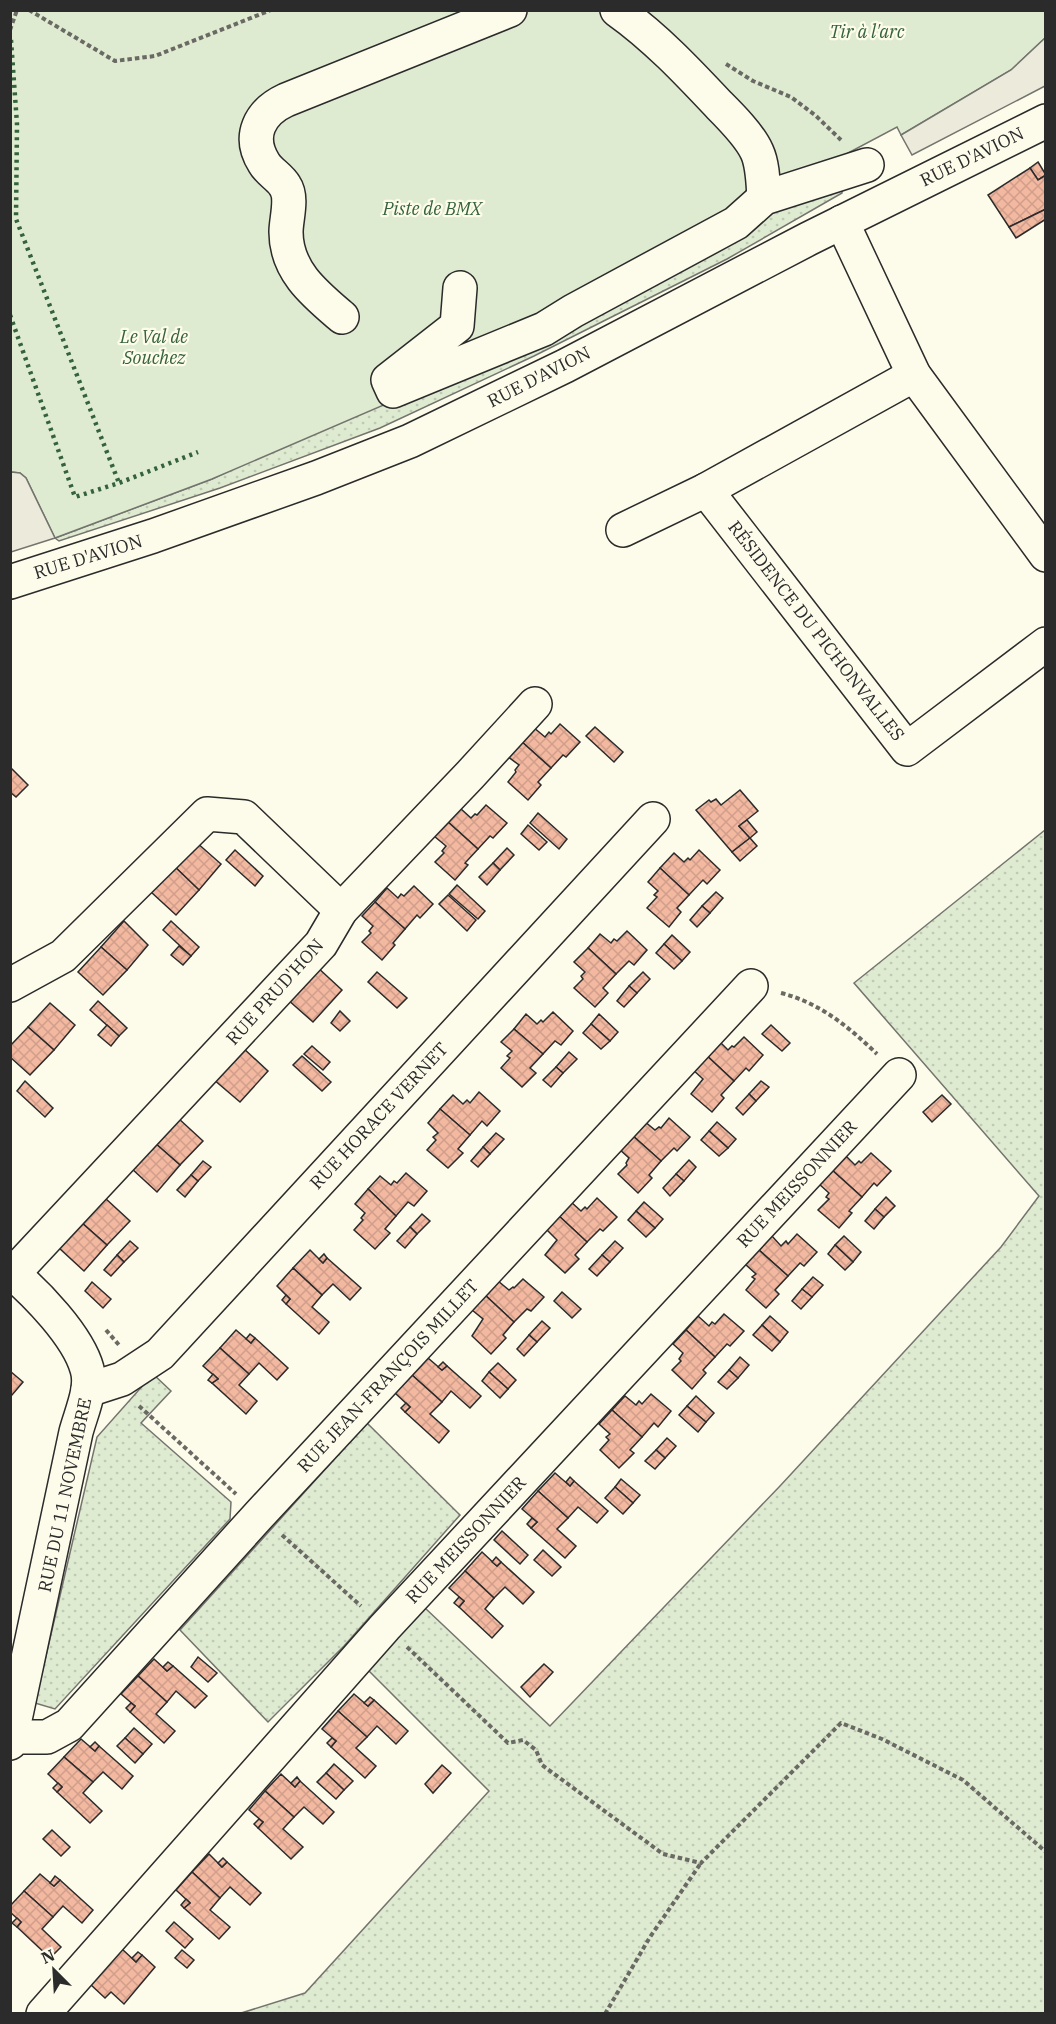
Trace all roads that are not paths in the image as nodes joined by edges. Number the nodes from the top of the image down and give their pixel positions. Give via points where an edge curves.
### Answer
1 (510, 10) edge
2 (617, 10) edge
3 (1046, 121) edge
4 (897, 195) junction
5 (764, 198) junction
6 (842, 222) junction
7 (460, 288) dead end
8 (342, 317) dead end
9 (914, 375) junction
10 (706, 490) junction
11 (623, 530) dead end
12 (1046, 555) edge
13 (10, 582) edge
14 (1046, 644) edge
15 (535, 704) dead end
16 (653, 819) dead end
17 (341, 910) junction
18 (10, 985) edge
19 (751, 986) road end
20 (898, 1075) road end
21 (12, 1274) edge
22 (88, 1390) junction
23 (11, 1740) edge
24 (43, 2013) edge

1 - 8 street via 286,99 273,106 258,126 255,145 264,163 286,187 286,234 292,261 303,282
2 - 5 street via 682,66 737,123 757,151
3 - 4 street, RUE D'AVION
4 - 5 street via 859,155 795,189
4 - 6 street, RUE D'AVION
5 - 7 street via 736,223 544,329 393,391 388,380 457,326
6 - 9 street
6 - 13 street, RUE D'AVION via 565,366 410,441 153,536
9 - 10 street
9 - 12 street
10 - 11 street
10 - 14 street, RÉSIDENCE DU PICHONVALLES via 907,749
15 - 17 street, RUE PRUD'HON
16 - 22 street, RUE HORACE VERNET via 160,1354 122,1379
17 - 18 street via 244,817 207,814 63,956
17 - 21 street, RUE PRUD'HON via 321,944
19 - 23 street, RUE JEAN-FRANÇOIS MILLET via 69,1725 47,1737
20 - 24 street, RUE MEISSONNIER via 385,1627
21 - 22 street, RUE DU 11 NOVEMBRE via 58,1319 77,1347 88,1370
22 - 23 street, RUE DU 11 NOVEMBRE

